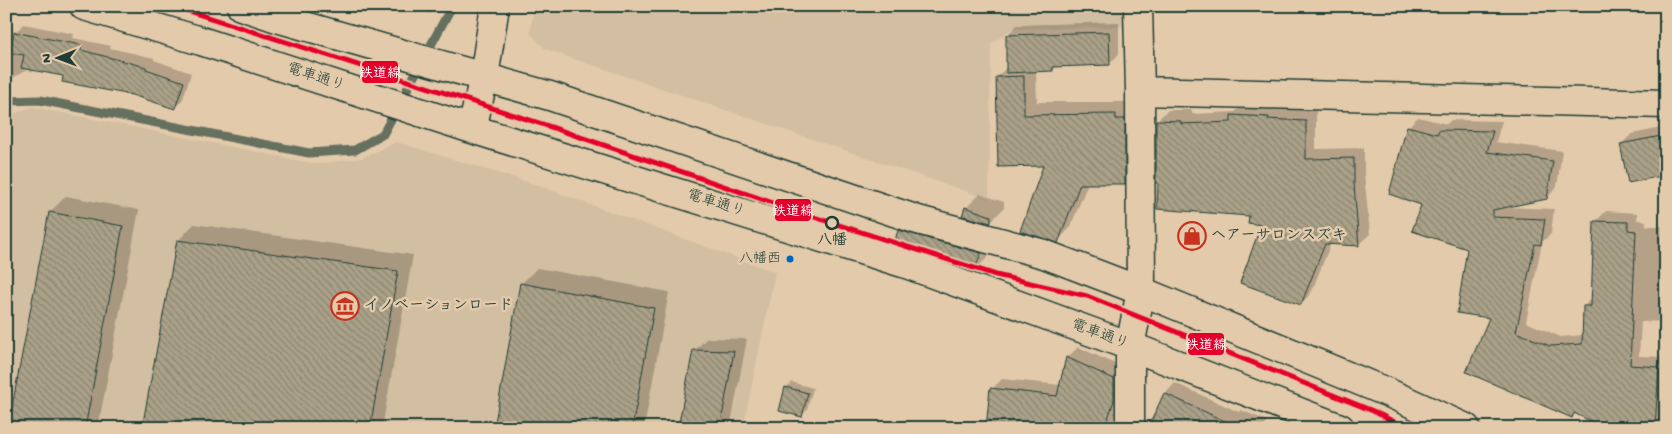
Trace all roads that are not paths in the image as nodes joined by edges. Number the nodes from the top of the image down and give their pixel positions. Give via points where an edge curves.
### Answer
1 (84, 6) edge
2 (241, 6) edge
3 (495, 6) edge
4 (1138, 6) edge
5 (484, 77) junction
6 (1140, 91) junction
7 (1666, 104) edge
8 (472, 129) junction
9 (1141, 291) junction
10 (1130, 346) junction
11 (1130, 428) edge
12 (1340, 428) edge
13 (1466, 428) edge

1 - 8 street, 電車通り via 201,40
2 - 5 street
3 - 5 street
4 - 6 street
5 - 8 street
5 - 9 street via 550,96 918,220 1044,254
6 - 7 street
6 - 9 street
8 - 10 street, 電車通り via 909,265
9 - 10 street
9 - 13 street via 1389,392
10 - 11 street
10 - 12 street, 電車通り

